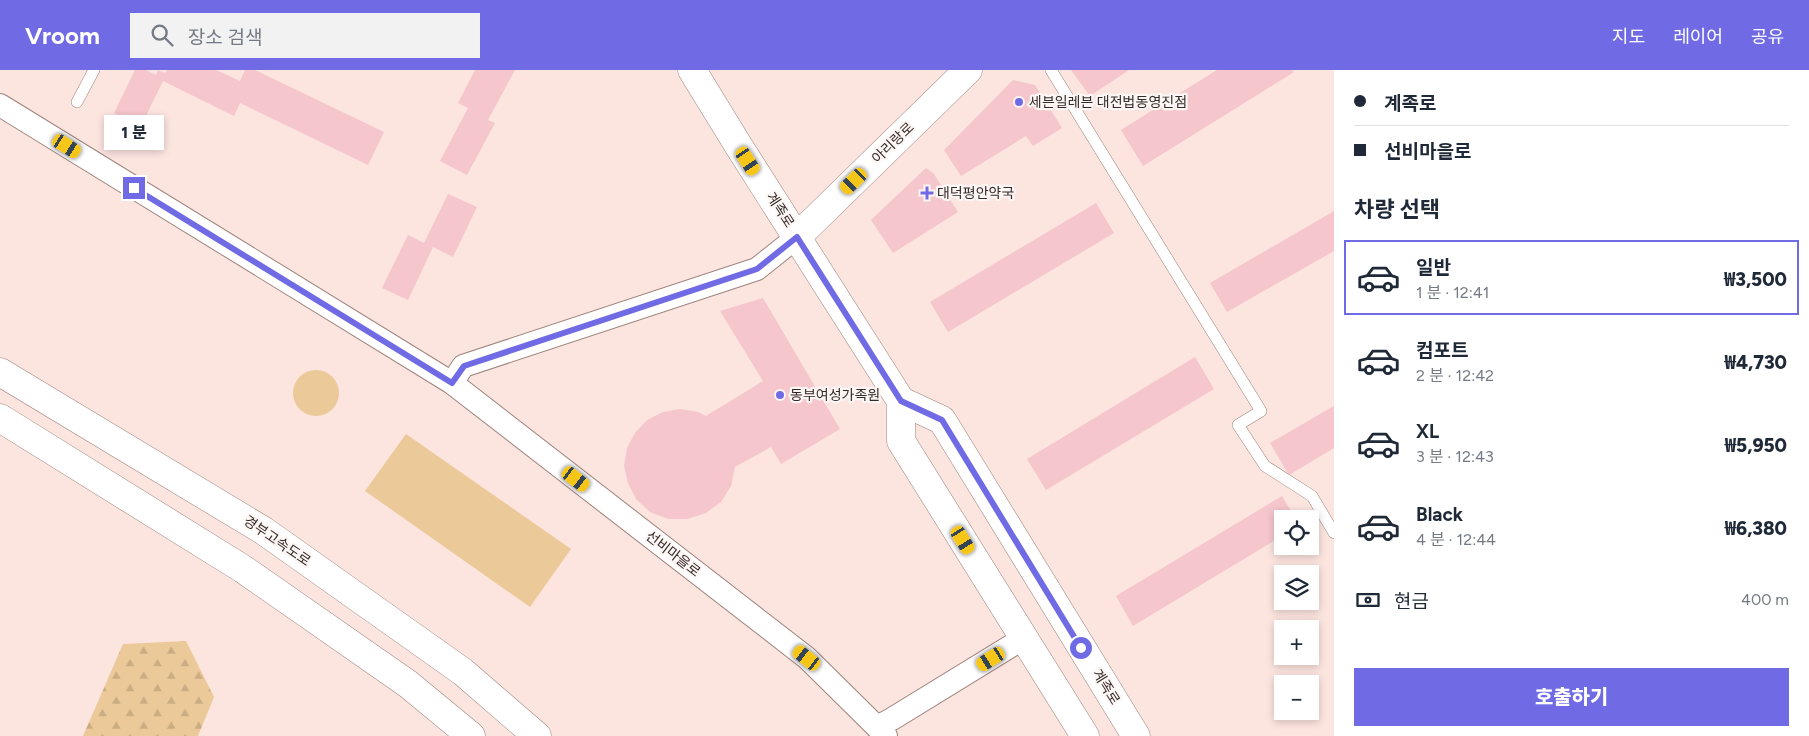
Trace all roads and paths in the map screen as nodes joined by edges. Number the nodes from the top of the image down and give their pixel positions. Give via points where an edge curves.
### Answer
1 (94, 70) edge
2 (692, 70) edge
3 (968, 70) edge
4 (1051, 70) edge
5 (77, 102) dead end
6 (0, 105) edge
7 (797, 237) junction
8 (0, 372) edge
9 (452, 383) junction
10 (901, 401) junction
11 (0, 418) edge
12 (1334, 533) edge
13 (1024, 638) junction
14 (881, 731) edge
15 (471, 736) edge
16 (537, 736) edge
17 (1084, 736) edge
18 (1136, 736) edge

1 - 5 lane
2 - 7 main road, 계족로
3 - 7 main road, 아리랑로
4 - 12 lane via 1261,411 1238,425 1264,466 1312,496
6 - 9 street, 선비마을로
7 - 9 street via 757,269 464,366
7 - 10 main road, 계족로
8 - 16 main road, 경부고속도로 via 264,531 463,672
9 - 14 street, 선비마을로 via 807,658
10 - 13 main road via 901,441
10 - 18 main road, 계족로 via 942,420
11 - 15 main road via 243,569 408,684
13 - 14 street via 892,719
13 - 17 main road

